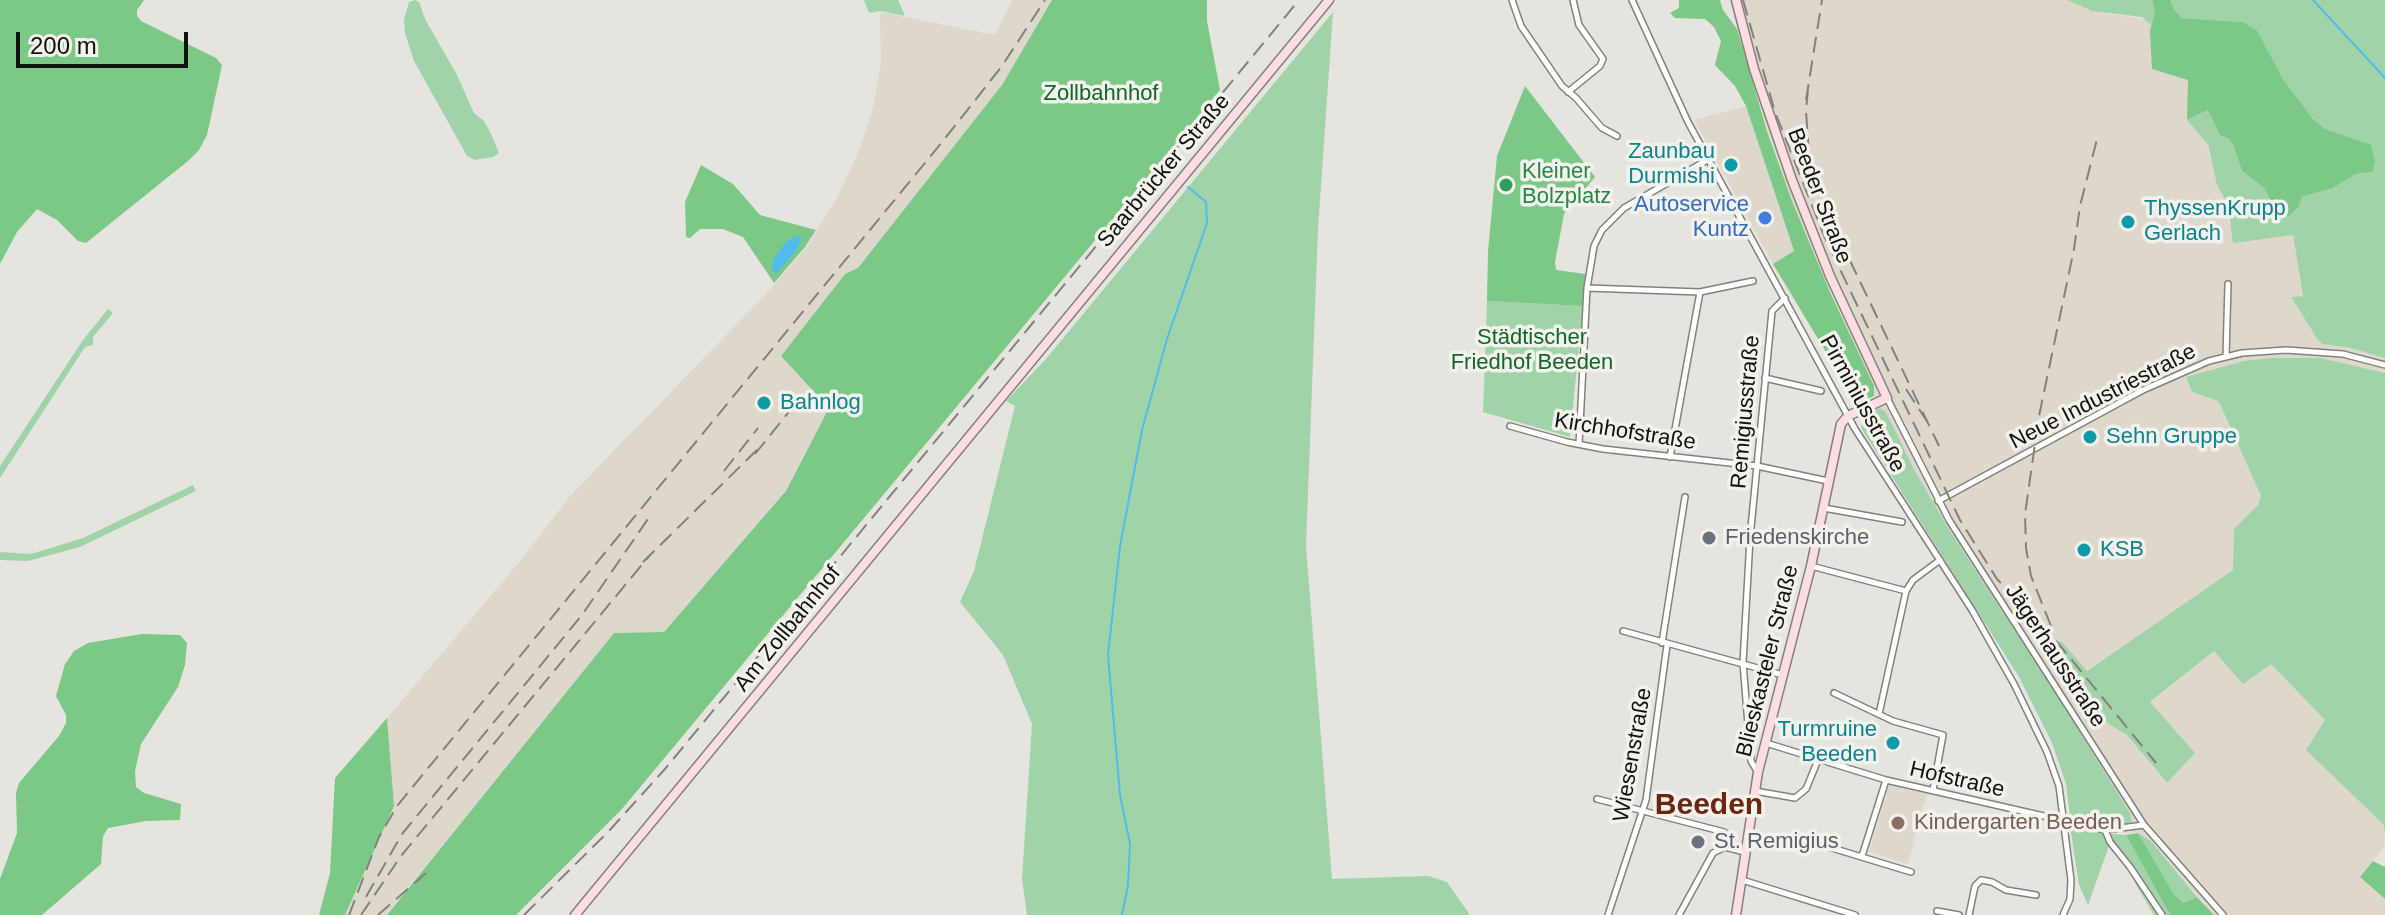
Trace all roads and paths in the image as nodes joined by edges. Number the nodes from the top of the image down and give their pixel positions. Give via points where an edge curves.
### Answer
1 (1329, 0) edge
2 (1512, 0) edge
3 (1573, 0) edge
4 (1632, 0) edge
5 (1736, 0) edge
6 (1568, 92) junction
7 (1617, 136) dead end
8 (1709, 159) junction
9 (1753, 281) dead end
10 (2228, 284) dead end
11 (1587, 288) junction
12 (1700, 292) junction
13 (1785, 298) junction
14 (2226, 357) junction
15 (1028, 365) joint
16 (2385, 365) edge
17 (1765, 378) junction
18 (1821, 391) dead end
19 (1887, 398) junction
20 (1848, 416) junction
21 (1510, 426) dead end
22 (1579, 444) junction
23 (1670, 457) junction
24 (1757, 466) junction
25 (1829, 482) junction
26 (1685, 497) dead end
27 (1938, 501) junction
28 (1824, 508) junction
29 (1902, 522) dead end
30 (1940, 560) junction
31 (1811, 566) junction
32 (1906, 591) junction
33 (1623, 631) dead end
34 (1665, 644) junction
35 (1743, 663) junction
36 (1784, 676) junction
37 (1834, 693) dead end
38 (1879, 714) junction
39 (1766, 743) junction
40 (1818, 760) junction
41 (1758, 772) junction
42 (1886, 780) junction
43 (1933, 790) junction
44 (1754, 791) junction
45 (1597, 799) dead end
46 (1644, 810) junction
47 (2063, 820) junction
48 (2144, 825) junction
49 (2105, 830) junction
50 (1819, 844) dead end
51 (1725, 847) junction
52 (1745, 852) junction
53 (1862, 856) junction
54 (1911, 872) dead end
55 (1741, 880) junction
56 (2036, 895) dead end
57 (1937, 911) dead end
58 (575, 915) edge
59 (1608, 915) edge
60 (1679, 915) edge
61 (1736, 915) edge
62 (1855, 915) edge
63 (1959, 915) edge
64 (1969, 915) edge
65 (2063, 915) edge
66 (2162, 915) edge
67 (2223, 915) edge

1 - 15 main road, Saarbrücker Straße
2 - 6 street via 1521,26
3 - 6 street via 1579,25 1603,59
4 - 8 street, Pirminiusstraße
5 - 19 main road, Beeder Straße via 1792,180
6 - 7 street via 1602,128
8 - 11 street via 1612,218 1594,246
8 - 13 street, Pirminiusstraße
9 - 12 street
10 - 14 street
11 - 12 street
11 - 22 street
12 - 23 street
13 - 17 street, Remigiusstraße via 1772,311
13 - 20 street, Pirminiusstraße
14 - 16 street, Neue Industriestraße via 2320,351
14 - 27 street, Neue Industriestraße via 2165,379
15 - 58 main road, Am Zollbahnhof
17 - 18 street
17 - 24 street, Remigiusstraße
19 - 20 main road
19 - 27 street, Jägerhausstraße
20 - 25 main road, Blieskasteler Straße via 1841,424
20 - 30 street, Pirminiusstraße
21 - 22 street, Kirchhofstraße
22 - 23 street, Kirchhofstraße
23 - 24 street, Kirchhofstraße
24 - 25 street, Kirchhofstraße
24 - 35 street, Remigiusstraße
25 - 28 main road, Blieskasteler Straße
26 - 34 street, Wiesenstraße
27 - 48 street, Jägerhausstraße
28 - 29 street
28 - 31 main road, Blieskasteler Straße
30 - 32 street
30 - 47 street, Pirminiusstraße via 2007,671 2047,752
31 - 32 street
31 - 36 main road, Blieskasteler Straße
32 - 38 street
33 - 34 street
34 - 35 street
34 - 46 street, Wiesenstraße
35 - 36 street
35 - 41 street, Remigiusstraße via 1751,761
36 - 39 main road, Blieskasteler Straße
37 - 38 street
38 - 43 street via 1943,735
39 - 40 street, Hofstraße
39 - 41 main road, Blieskasteler Straße
40 - 42 street, Hofstraße
40 - 44 street via 1806,789 1795,798
41 - 44 main road, Blieskasteler Straße
42 - 43 street, Hofstraße
42 - 53 street
43 - 47 street, Hofstraße
44 - 52 main road, Blieskasteler Straße
45 - 46 street
46 - 51 street via 1724,832
46 - 59 street, Wiesenstraße
47 - 49 street, Hofstraße
47 - 65 street, Pirminiusstraße via 2071,880
48 - 49 street, Hofstraße
48 - 67 street, Jägerhausstraße
49 - 66 street
50 - 53 street
51 - 52 street
51 - 60 street via 1709,858
52 - 55 main road, Blieskasteler Straße
53 - 54 street
55 - 61 main road, Blieskasteler Straße
55 - 62 street
56 - 64 street via 1981,880
57 - 63 street

